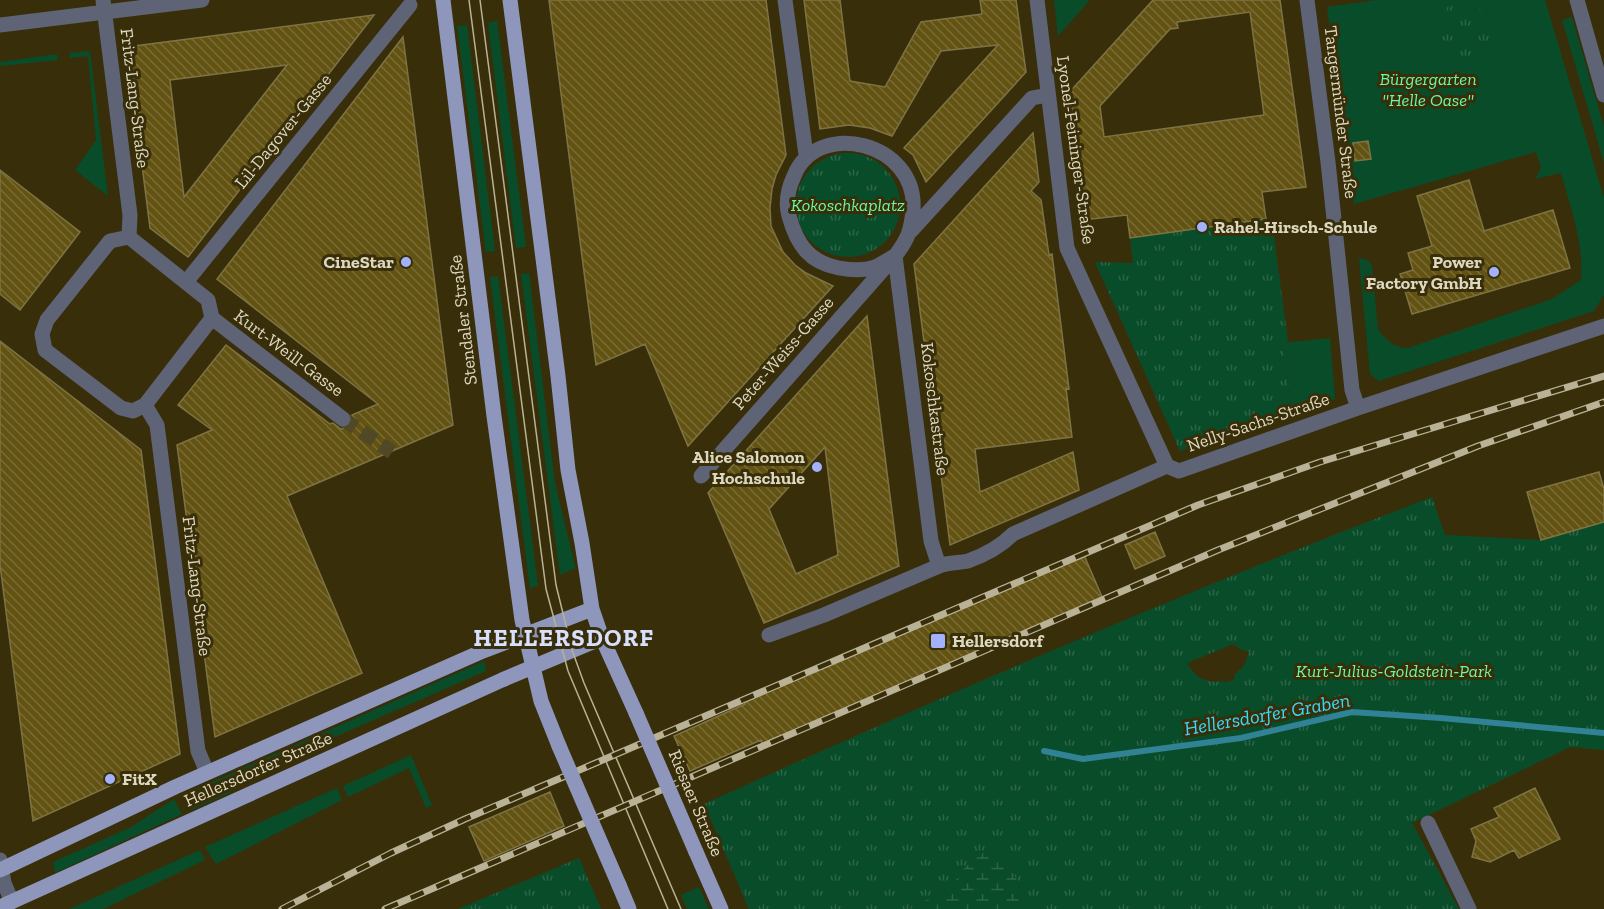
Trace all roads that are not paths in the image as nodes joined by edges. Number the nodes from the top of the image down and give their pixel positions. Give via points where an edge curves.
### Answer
1 (202, 0) edge
2 (443, 0) edge
3 (510, 0) edge
4 (785, 0) edge
5 (1036, 0) edge
6 (1307, 0) edge
7 (1577, 0) edge
8 (410, 5) dead end
9 (104, 6) edge
10 (0, 25) edge
11 (1048, 95) junction
12 (1604, 95) edge
13 (806, 155) junction
14 (911, 231) junction
15 (129, 237) junction
16 (895, 256) junction
17 (186, 282) junction
18 (212, 318) junction
19 (1604, 326) edge
20 (145, 405) junction
21 (1358, 408) junction
22 (343, 419) tunnel mouth
23 (1167, 466) junction
24 (701, 476) dead end
25 (939, 566) junction
26 (592, 609) junction
27 (525, 635) junction
28 (769, 635) dead end
29 (602, 638) junction
30 (533, 666) junction
31 (207, 772) junction
32 (1428, 823) dead end
33 (0, 866) edge
34 (6, 904) edge
35 (629, 909) edge
36 (721, 909) edge
37 (1468, 909) edge

1 - 9 street
2 - 27 main road, Stendaler Straße
3 - 26 main road via 568,470
4 - 13 street
5 - 11 street, Lyonel-Feininger-Straße
6 - 21 street, Tangermünder Straße via 1352,390
7 - 12 street
8 - 17 street, Lil-Dagover-Gasse
9 - 10 street
9 - 15 street, Fritz-Lang-Straße via 130,215
11 - 14 street via 1032,98
11 - 23 street, Lyonel-Feininger-Straße via 1067,248
13 - 14 street via 845,144 880,152 896,163 914,195
13 - 16 street via 795,172 787,200 792,229 805,250 825,265 850,270 875,267
14 - 16 street
15 - 17 street
15 - 20 street via 110,241 47,320 42,334 45,350 121,408 133,411
16 - 24 street, Peter-Weiss-Gasse
16 - 25 street, Kokoschkastraße via 931,541
17 - 18 street via 208,300
18 - 20 street
18 - 22 street, Kurt-Weill-Gasse
19 - 21 street, Nelly-Sachs-Straße
20 - 31 street, Fritz-Lang-Straße via 157,425 198,751
21 - 23 street, Nelly-Sachs-Straße via 1179,471
23 - 25 street, Nelly-Sachs-Straße via 1013,534 1000,546 966,561
25 - 28 street, Nelly-Sachs-Straße
26 - 27 main road, Hellersdorfer Straße
26 - 29 main road, Riesaer Straße
27 - 30 main road, Stendaler Straße
27 - 31 main road, Hellersdorfer Straße
29 - 30 main road, Hellersdorfer Straße
29 - 36 main road, Riesaer Straße, bridge
30 - 34 main road, Hellersdorfer Straße
30 - 35 main road, Stendaler Straße, bridge via 541,701
31 - 33 main road, Hellersdorfer Straße
32 - 37 street
33 - 34 street

